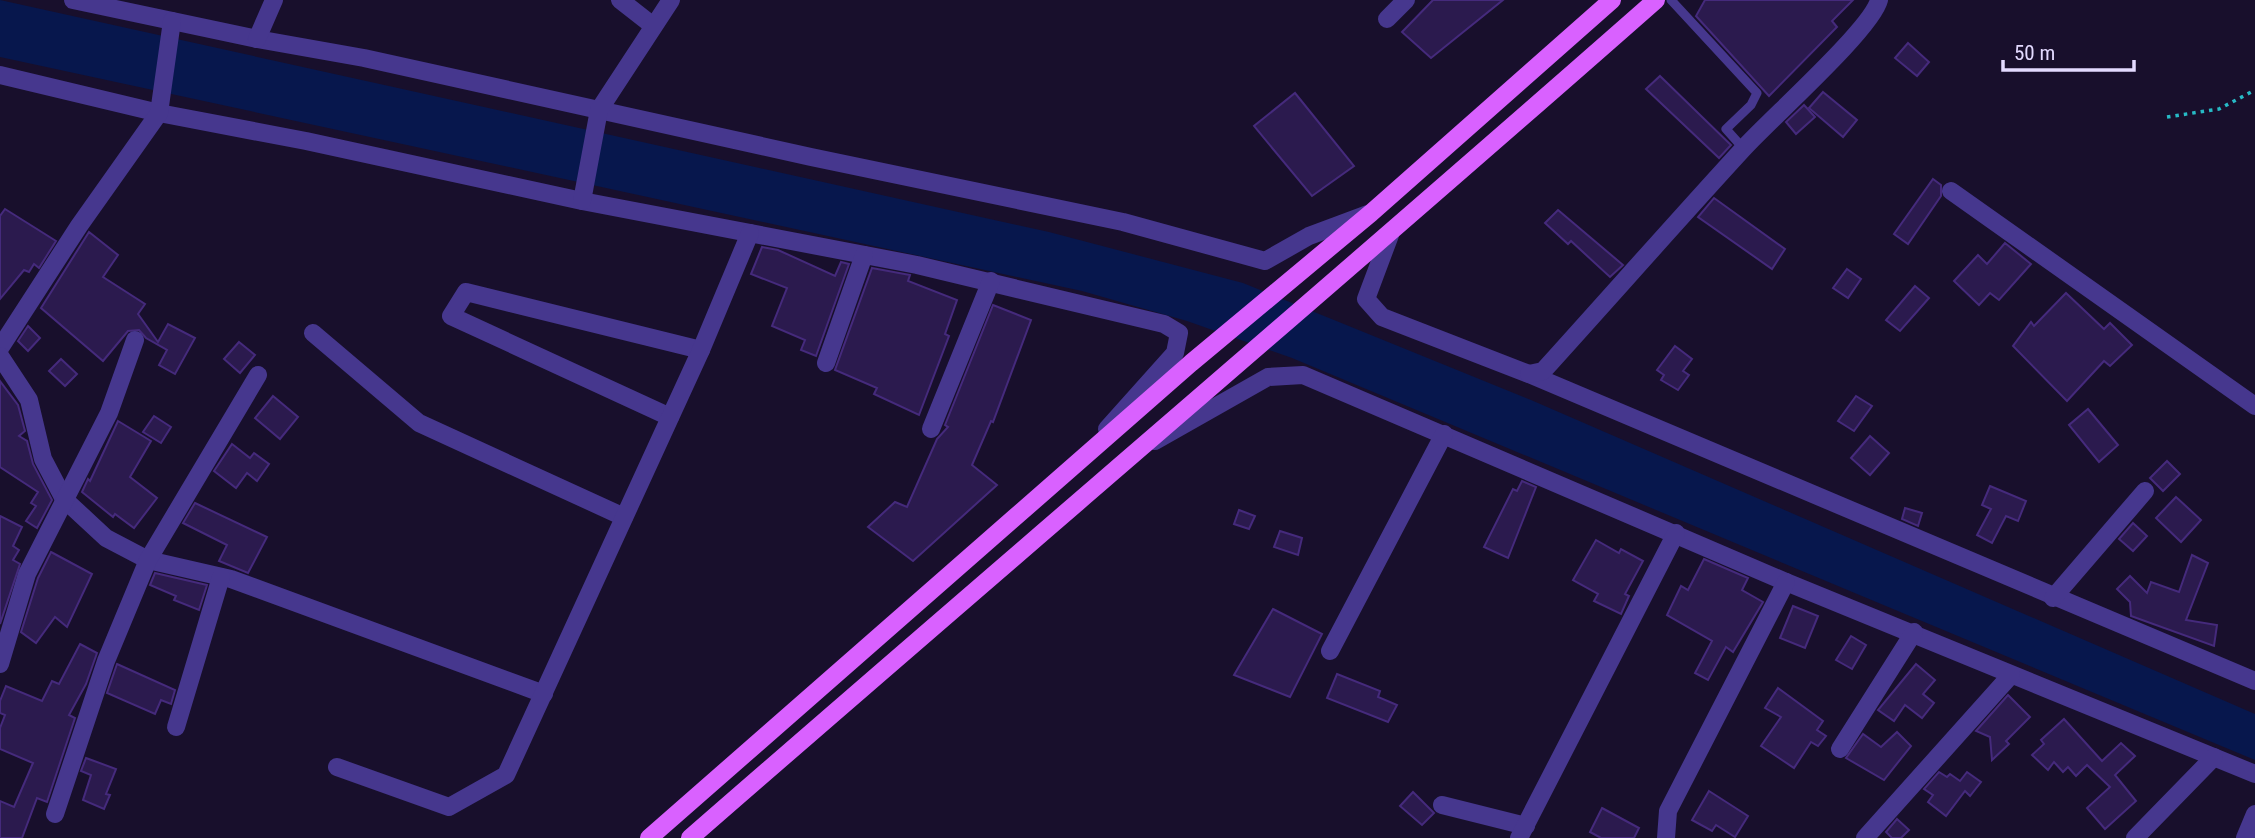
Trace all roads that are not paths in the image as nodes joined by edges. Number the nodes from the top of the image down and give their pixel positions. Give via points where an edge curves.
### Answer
1 (73, 0) edge
2 (274, 0) edge
3 (620, 0) edge
4 (671, 0) edge
5 (1406, 0) edge
6 (1612, 0) edge
7 (1656, 0) edge
8 (1671, 0) edge
9 (1879, 0) edge
10 (1387, 19) dead end
11 (172, 21) junction
12 (652, 25) junction
13 (257, 39) junction
14 (0, 75) edge
15 (599, 110) junction
16 (159, 113) junction
17 (1743, 148) junction
18 (1951, 191) dead end
19 (582, 201) junction
20 (1371, 213) junction
21 (750, 233) junction
22 (1390, 235) junction
23 (864, 255) junction
24 (991, 281) junction
25 (313, 332) dead end
26 (135, 340) dead end
27 (0, 348) edge
28 (701, 350) junction
29 (0, 356) edge
30 (826, 363) dead end
31 (1529, 374) junction
32 (258, 375) dead end
33 (2255, 406) edge
34 (670, 416) junction
35 (931, 429) dead end
36 (1444, 434) junction
37 (1131, 454) junction
38 (1065, 476) junction
39 (2145, 491) dead end
40 (64, 499) junction
41 (624, 517) junction
42 (1676, 533) junction
43 (148, 560) junction
44 (221, 577) junction
45 (1786, 582) junction
46 (2053, 598) junction
47 (1914, 632) junction
48 (1330, 651) dead end
49 (0, 664) edge
50 (2011, 674) junction
51 (2255, 681) edge
52 (544, 694) junction
53 (176, 727) dead end
54 (1840, 749) dead end
55 (2214, 757) junction
56 (337, 767) dead end
57 (2255, 774) edge
58 (1442, 804) dead end
59 (55, 814) dead end
60 (2255, 814) edge
61 (1522, 832) edge
62 (649, 838) edge
63 (690, 838) edge
64 (1666, 838) edge
65 (1866, 838) edge
66 (2135, 838) edge
67 (2245, 838) edge

1 - 11 street
2 - 13 street
3 - 12 street
4 - 12 street
5 - 10 street
6 - 20 main road
7 - 22 main road
8 - 17 lane via 1757,93 1726,129
9 - 17 street via 1859,30
11 - 13 street
11 - 16 street
12 - 15 street
13 - 15 street
14 - 16 street
15 - 19 street
15 - 20 street via 1123,222 1265,261 1309,236
16 - 19 street
16 - 27 street
17 - 31 street via 1543,371
18 - 33 street
19 - 21 street
20 - 38 main road via 1191,363
21 - 23 street
21 - 28 street
22 - 31 street via 1366,299 1382,317
22 - 37 main road
23 - 24 street
23 - 30 street
24 - 35 street
24 - 38 street via 1164,324 1179,333 1175,353
25 - 41 street via 419,423
26 - 40 street via 109,414
28 - 34 street
28 - 34 street via 466,292 451,316
29 - 40 street via 29,400 43,459
31 - 46 street
32 - 43 street
34 - 41 street
36 - 37 street via 1303,375 1268,377
36 - 42 street
36 - 48 street
37 - 63 main road
38 - 62 main road
39 - 46 street
40 - 43 street via 106,538
40 - 49 street via 27,574
41 - 52 street
42 - 45 street
42 - 61 street
43 - 44 street
43 - 59 street via 106,661
44 - 52 street
44 - 53 street
45 - 47 street
45 - 64 street via 1668,811
46 - 51 street
47 - 50 street
47 - 54 street
50 - 55 street
50 - 65 street
52 - 56 street via 506,775 449,807
55 - 57 street
55 - 66 street
58 - 61 street
60 - 67 street

